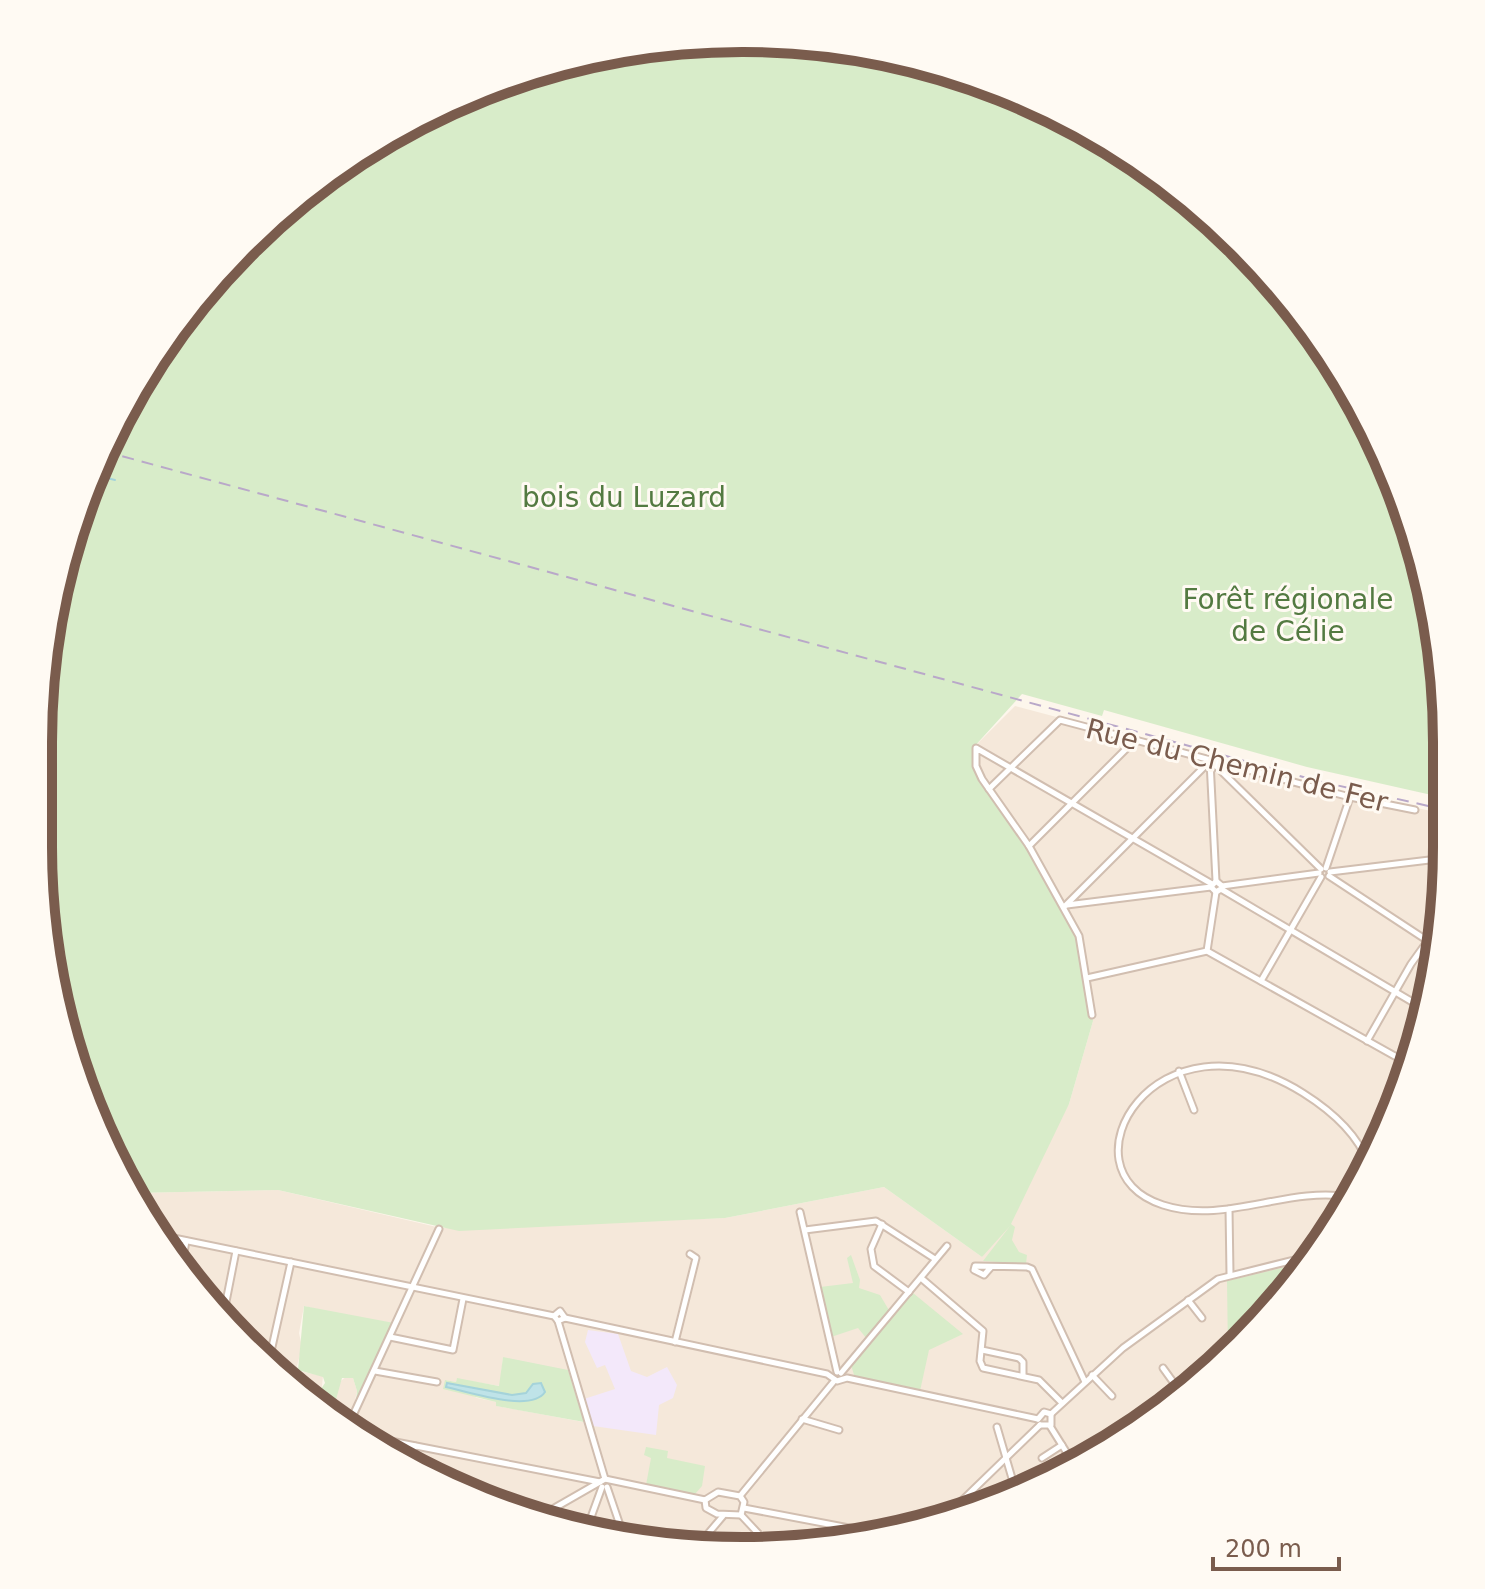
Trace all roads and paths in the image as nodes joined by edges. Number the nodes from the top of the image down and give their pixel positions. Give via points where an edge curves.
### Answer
1 (1134, 740) junction
2 (1210, 760) junction
3 (1012, 767) junction
4 (989, 789) junction
5 (1350, 797) junction
6 (1073, 802) junction
7 (1415, 810) dead end
8 (1133, 837) junction
9 (1029, 846) junction
10 (1433, 860) edge
11 (1324, 873) junction
12 (1216, 887) junction
13 (1065, 906) junction
14 (1291, 931) junction
15 (1426, 940) joint
16 (1207, 951) junction
17 (1086, 978) junction
18 (1261, 981) junction
19 (1395, 991) junction
20 (1415, 1003) edge
21 (1092, 1015) dead end
22 (1367, 1041) junction
23 (1399, 1058) edge
24 (1179, 1071) junction
25 (1194, 1110) dead end
26 (1362, 1152) edge
27 (1337, 1197) edge
28 (1229, 1209) junction
29 (800, 1212) dead end
30 (882, 1224) junction
31 (439, 1229) dead end
32 (804, 1230) junction
33 (174, 1238) edge
34 (186, 1241) junction
35 (947, 1246) dead end
36 (236, 1251) junction
37 (184, 1252) edge
38 (690, 1254) dead end
39 (935, 1259) junction
40 (1296, 1259) edge
41 (291, 1262) junction
42 (991, 1267) dead end
43 (1230, 1274) junction
44 (921, 1278) junction
45 (411, 1287) junction
46 (909, 1292) junction
47 (463, 1299) junction
48 (1188, 1300) junction
49 (225, 1305) edge
50 (559, 1318) junction
51 (1202, 1318) dead end
52 (390, 1337) junction
53 (675, 1342) junction
54 (265, 1346) edge
55 (982, 1350) junction
56 (1163, 1368) dead end
57 (375, 1371) junction
58 (1092, 1375) junction
59 (838, 1376) junction
60 (1023, 1376) junction
61 (437, 1382) dead end
62 (1085, 1382) junction
63 (1175, 1384) edge
64 (1112, 1396) dead end
65 (1062, 1403) junction
66 (1051, 1414) junction
67 (353, 1416) edge
68 (802, 1419) junction
69 (1039, 1422) junction
70 (1050, 1426) junction
71 (997, 1427) dead end
72 (839, 1430) dead end
73 (393, 1442) edge
74 (1062, 1445) junction
75 (415, 1446) junction
76 (412, 1452) edge
77 (1068, 1455) edge
78 (1006, 1458) junction
79 (1042, 1458) dead end
80 (1013, 1481) edge
81 (604, 1484) junction
82 (740, 1496) junction
83 (705, 1500) junction
84 (962, 1501) edge
85 (744, 1508) junction
86 (553, 1510) edge
87 (723, 1515) junction
88 (741, 1515) junction
89 (590, 1520) edge
90 (620, 1526) edge
91 (851, 1528) edge
92 (704, 1536) edge
93 (761, 1537) edge

1 - 2 street, Rue du Chemin de Fer
1 - 3 street, Rue du Chemin de Fer via 1060,720
1 - 6 street
2 - 5 street, Rue du Chemin de Fer
2 - 8 street
2 - 11 street
2 - 12 street
3 - 4 street
3 - 4 street via 978,747 976,766
3 - 6 street
4 - 9 street
5 - 7 street, Rue du Chemin de Fer
5 - 11 street
6 - 8 street
6 - 9 street
8 - 12 street
8 - 13 street
9 - 13 street
10 - 11 street
11 - 12 street
11 - 14 street
11 - 15 street
12 - 13 street
12 - 14 street
12 - 16 street
13 - 17 street via 1079,936
14 - 18 street
14 - 19 street
15 - 19 street
16 - 17 street
16 - 18 street
17 - 21 street
18 - 22 street
19 - 20 street
19 - 22 street
22 - 23 street
24 - 25 street
24 - 26 street via 1225,1064 1275,1077 1334,1116
24 - 28 street via 1151,1089 1125,1120 1118,1148 1121,1169 1138,1192 1161,1205
27 - 28 street via 1290,1196
28 - 43 street
29 - 32 street
30 - 32 street via 868,1219
30 - 39 street
30 - 46 street via 871,1249 874,1266
31 - 45 street
32 - 59 street
33 - 34 street
34 - 36 street
34 - 37 street
35 - 39 street
36 - 41 street
36 - 49 street
38 - 53 street via 696,1258
39 - 44 street
40 - 43 street
41 - 45 street
41 - 54 street via 272,1347
42 - 62 street via 1032,1269
43 - 48 street
44 - 46 street
44 - 55 street via 979,1326
45 - 47 street
45 - 52 street
46 - 59 street
47 - 50 street
47 - 52 street via 453,1350
48 - 51 street
48 - 58 street
50 - 53 street
50 - 81 street
52 - 57 street
53 - 59 street
55 - 60 street via 1019,1358
55 - 60 street via 983,1368
56 - 63 street
57 - 61 street
57 - 67 street
58 - 62 street
58 - 64 street
59 - 68 street
59 - 69 street
60 - 65 street via 1044,1383
62 - 65 street
65 - 66 street
66 - 69 street via 1044,1412
66 - 70 street
68 - 72 street
68 - 82 street
69 - 70 street
69 - 78 street
70 - 74 street
71 - 78 street
73 - 75 street
74 - 77 street
74 - 79 street
75 - 76 street
75 - 81 street
78 - 80 street
78 - 84 street
81 - 83 street
81 - 86 street
81 - 89 street
81 - 90 street
82 - 83 street via 718,1492
82 - 85 street
83 - 87 street via 706,1508
85 - 88 street
85 - 91 street
87 - 88 street
87 - 92 street
88 - 93 street

